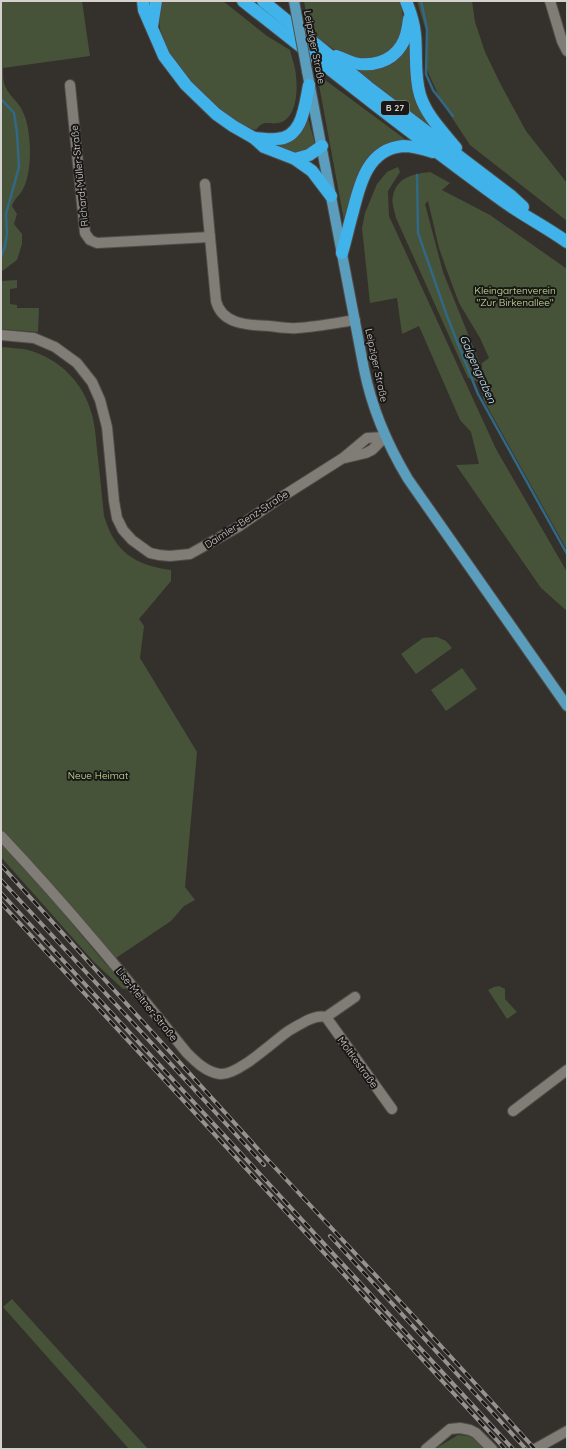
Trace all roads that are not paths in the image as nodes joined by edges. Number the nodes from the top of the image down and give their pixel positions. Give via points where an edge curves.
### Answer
1 (142, 1) edge
2 (156, 1) edge
3 (243, 1) edge
4 (263, 1) edge
5 (294, 1) edge
6 (550, 1) edge
7 (408, 7) edge
8 (152, 26) junction
9 (326, 51) junction
10 (567, 52) edge
11 (70, 85) dead end
12 (310, 85) junction
13 (265, 142) junction
14 (322, 146) junction
15 (441, 154) junction
16 (295, 159) junction
17 (466, 162) junction
18 (205, 184) dead end
19 (331, 196) junction
20 (550, 230) junction
21 (210, 237) junction
22 (567, 242) edge
23 (342, 253) junction
24 (354, 320) junction
25 (1, 335) edge
26 (385, 437) junction
27 (567, 706) edge
28 (1, 836) edge
29 (355, 997) dead end
30 (324, 1016) junction
31 (567, 1070) edge
32 (392, 1109) dead end
33 (513, 1111) dead end
34 (567, 1431) edge
35 (426, 1449) edge
36 (492, 1449) edge
37 (535, 1449) edge

1 - 8 highway
2 - 8 highway
3 - 15 highway, B 27
4 - 9 highway, B 27
5 - 12 main road, Leipziger Straße, bridge
6 - 10 street
7 - 9 highway via 407,32 402,45 393,56 368,65 353,63
7 - 17 highway via 415,33 416,79 420,96 427,111
8 - 13 highway via 164,56 186,85 216,114 250,136
9 - 17 highway, B 27 via 368,87
11 - 21 street, Richard-Müller-Straße via 85,233 90,240 97,243
12 - 13 highway via 296,129 282,139
12 - 14 main road, Leipziger Straße
13 - 16 highway
14 - 16 highway via 309,155
14 - 19 main road, Leipziger Straße
15 - 20 highway, B 27 via 505,202
15 - 23 highway via 403,146 375,158 360,184
16 - 19 highway via 312,171
17 - 20 highway, B 27 via 510,195
18 - 21 street
19 - 23 main road, Leipziger Straße
20 - 22 highway, B 27
21 - 24 street via 216,301 218,308 232,321 295,329
23 - 24 main road, Leipziger Straße
24 - 26 main road, Leipziger Straße via 367,386
25 - 26 street, Daimler-Benz-Straße via 34,338 55,347 77,363 92,382 107,427 117,518 132,540 150,553 170,556 190,554 238,527 343,458 372,450
26 - 27 main road, Leipziger Straße via 423,501
28 - 30 street, Lise-Meitner-Straße via 84,928 187,1053 206,1069 222,1074 236,1070 296,1026
29 - 30 street, Lise-Meitner-Straße
30 - 32 street, Moltkestraße
31 - 33 street
34 - 37 street
35 - 36 street via 450,1428 460,1428 476,1433

